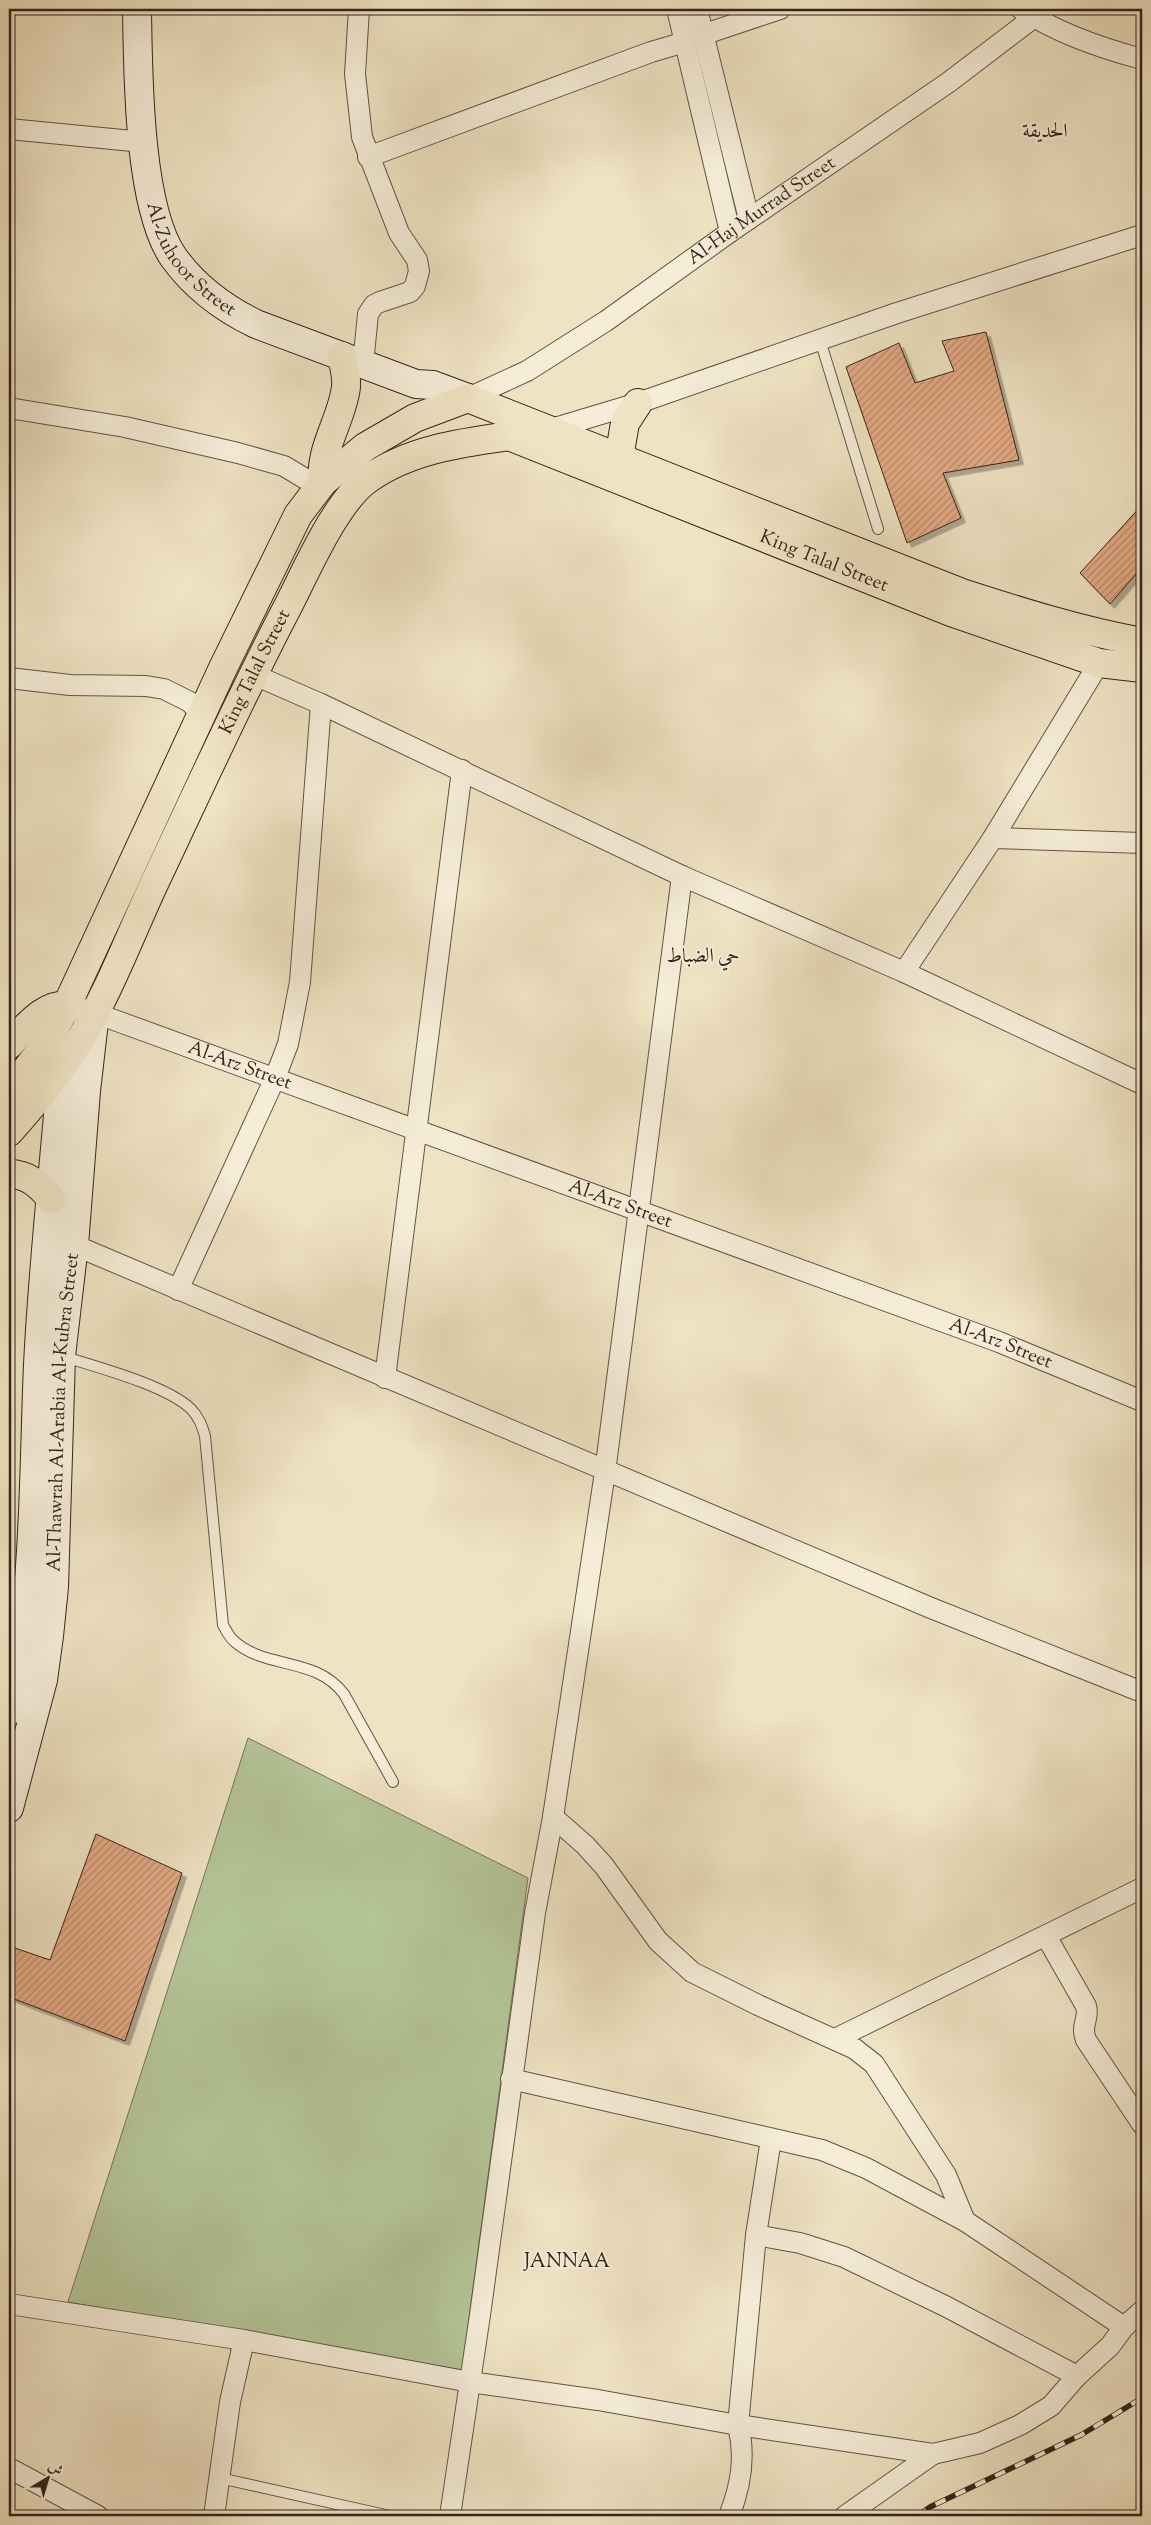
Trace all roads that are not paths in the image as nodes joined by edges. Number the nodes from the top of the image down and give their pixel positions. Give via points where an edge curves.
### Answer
1 (137, 9) edge
2 (359, 9) edge
3 (677, 9) edge
4 (697, 9) edge
5 (780, 9) edge
6 (1033, 12) edge
7 (693, 39) junction
8 (1142, 59) edge
9 (9, 129) edge
10 (143, 142) junction
11 (368, 157) junction
12 (750, 219) junction
13 (730, 232) junction
14 (1142, 235) edge
15 (820, 340) junction
16 (353, 360) junction
17 (458, 403) junction
18 (638, 404) junction
19 (9, 408) edge
20 (548, 430) junction
21 (510, 436) junction
22 (619, 458) junction
23 (321, 484) junction
24 (878, 529) dead end
25 (1142, 642) edge
26 (1099, 663) junction
27 (1142, 668) edge
28 (252, 674) junction
29 (9, 678) edge
30 (321, 704) junction
31 (201, 714) junction
32 (462, 770) junction
33 (993, 838) junction
34 (1142, 843) edge
35 (682, 876) junction
36 (904, 972) junction
37 (67, 1005) junction
38 (95, 1013) junction
39 (9, 1045) edge
40 (62, 1068) junction
41 (275, 1078) junction
42 (1142, 1084) edge
43 (9, 1092) edge
44 (415, 1131) junction
45 (9, 1132) edge
46 (9, 1174) edge
47 (51, 1199) junction
48 (638, 1212) junction
49 (74, 1245) junction
50 (178, 1290) junction
51 (61, 1356) junction
52 (385, 1378) junction
53 (1142, 1401) edge
54 (606, 1472) junction
55 (1142, 1692) edge
56 (9, 1711) edge
57 (393, 1782) dead end
58 (9, 1808) edge
59 (552, 1817) junction
60 (1142, 1888) edge
61 (1046, 1936) junction
62 (835, 2040) junction
63 (512, 2079) junction
64 (1142, 2124) edge
65 (771, 2139) junction
66 (965, 2221) junction
67 (756, 2235) junction
68 (9, 2304) edge
69 (1142, 2311) edge
70 (1124, 2327) junction
71 (244, 2340) junction
72 (1078, 2376) junction
73 (470, 2382) junction
74 (738, 2425) junction
75 (933, 2454) junction
76 (9, 2468) edge
77 (220, 2478) junction
78 (98, 2516) edge
79 (214, 2516) edge
80 (390, 2516) edge
81 (450, 2516) edge
82 (729, 2516) edge
83 (845, 2516) edge

1 - 10 main road, Al-Zuhoor Street
2 - 11 street via 355,74 357,107
3 - 7 street
4 - 7 street
5 - 7 street
6 - 8 street via 1080,39
6 - 12 street, Al-Haj Murrad Street via 949,82
7 - 11 street
7 - 12 street
7 - 13 street
9 - 10 street
10 - 16 main road, Al-Zuhoor Street via 160,231 174,258 192,278 233,313
11 - 16 street via 399,234 417,260 419,271 410,292 374,305
12 - 13 street, Al-Haj Murrad Street
13 - 17 street, Al-Haj Murrad Street via 606,321 527,371
14 - 15 street
15 - 18 street
15 - 24 lane
16 - 17 main road, Al-Zuhoor Street via 416,384 433,384
16 - 23 main road via 324,457
17 - 20 main road, King Talal Street
17 - 21 main road, King Talal Street
17 - 23 main road, King Talal Street via 415,418 391,431 365,447
18 - 20 street
18 - 22 main road via 625,423
19 - 23 street via 124,427 238,453 284,466
20 - 21 main road, King Talal Street
20 - 22 main road, King Talal Street
21 - 26 main road, King Talal Street via 952,612
21 - 28 main road, King Talal Street via 418,453 397,460 365,480 322,541
22 - 25 main road, King Talal Street via 962,593 1033,616
23 - 31 main road, King Talal Street via 298,515
26 - 27 main road, King Talal Street
26 - 33 street
28 - 30 street
28 - 38 main road, King Talal Street
29 - 31 street via 70,685 146,686 190,702
30 - 32 street
30 - 41 street via 300,982 288,1044
31 - 37 main road, King Talal Street
32 - 35 street
32 - 44 street
33 - 34 street
33 - 36 street
35 - 36 street
35 - 48 street
36 - 42 street
37 - 38 main road
37 - 39 main road via 41,1014
37 - 40 main road, Al-Thawrah Al-Arabia Al-Kubra Street
37 - 43 main road, King Talal Street via 46,1044
38 - 40 main road, King Talal Street
38 - 41 street, Al-Arz Street
38 - 49 main road, Al-Thawrah Al-Arabia Al-Kubra Street
40 - 45 main road, King Talal Street
40 - 47 main road, Al-Thawrah Al-Arabia Al-Kubra Street
41 - 44 street, Al-Arz Street
41 - 50 street
44 - 48 street, Al-Arz Street
44 - 52 street
46 - 47 main road via 39,1185
47 - 56 main road, Al-Thawrah Al-Arabia Al-Kubra Street via 39,1353 29,1595
48 - 53 street, Al-Arz Street via 998,1342
48 - 54 street
49 - 50 street
49 - 51 main road, Al-Thawrah Al-Arabia Al-Kubra Street
50 - 52 street
51 - 57 lane via 122,1375 179,1400 200,1420 205,1436 223,1625 233,1640 249,1652 318,1672 334,1681
51 - 58 main road, Al-Thawrah Al-Arabia Al-Kubra Street via 54,1587 49,1636 43,1680
52 - 54 street
54 - 55 street via 930,1608
54 - 59 street
59 - 62 street via 604,1866 658,1941 692,1972
59 - 63 street
60 - 61 street
61 - 62 street
61 - 64 street via 1086,2006 1088,2012 1082,2032 1086,2040
62 - 66 street via 863,2054 884,2076 946,2175
63 - 65 street
63 - 73 street
65 - 66 street via 822,2150 866,2168
65 - 67 street
66 - 70 street
67 - 72 street via 800,2243 844,2257
67 - 74 street
68 - 71 street
69 - 70 street
70 - 72 street via 1110,2346
71 - 73 street
71 - 77 street via 230,2402
72 - 75 street via 1050,2406 1020,2425 980,2443
73 - 74 street via 598,2400
73 - 81 street
74 - 75 street
74 - 82 street via 742,2466 739,2488
75 - 83 street
76 - 78 street
77 - 79 street
77 - 80 lane

